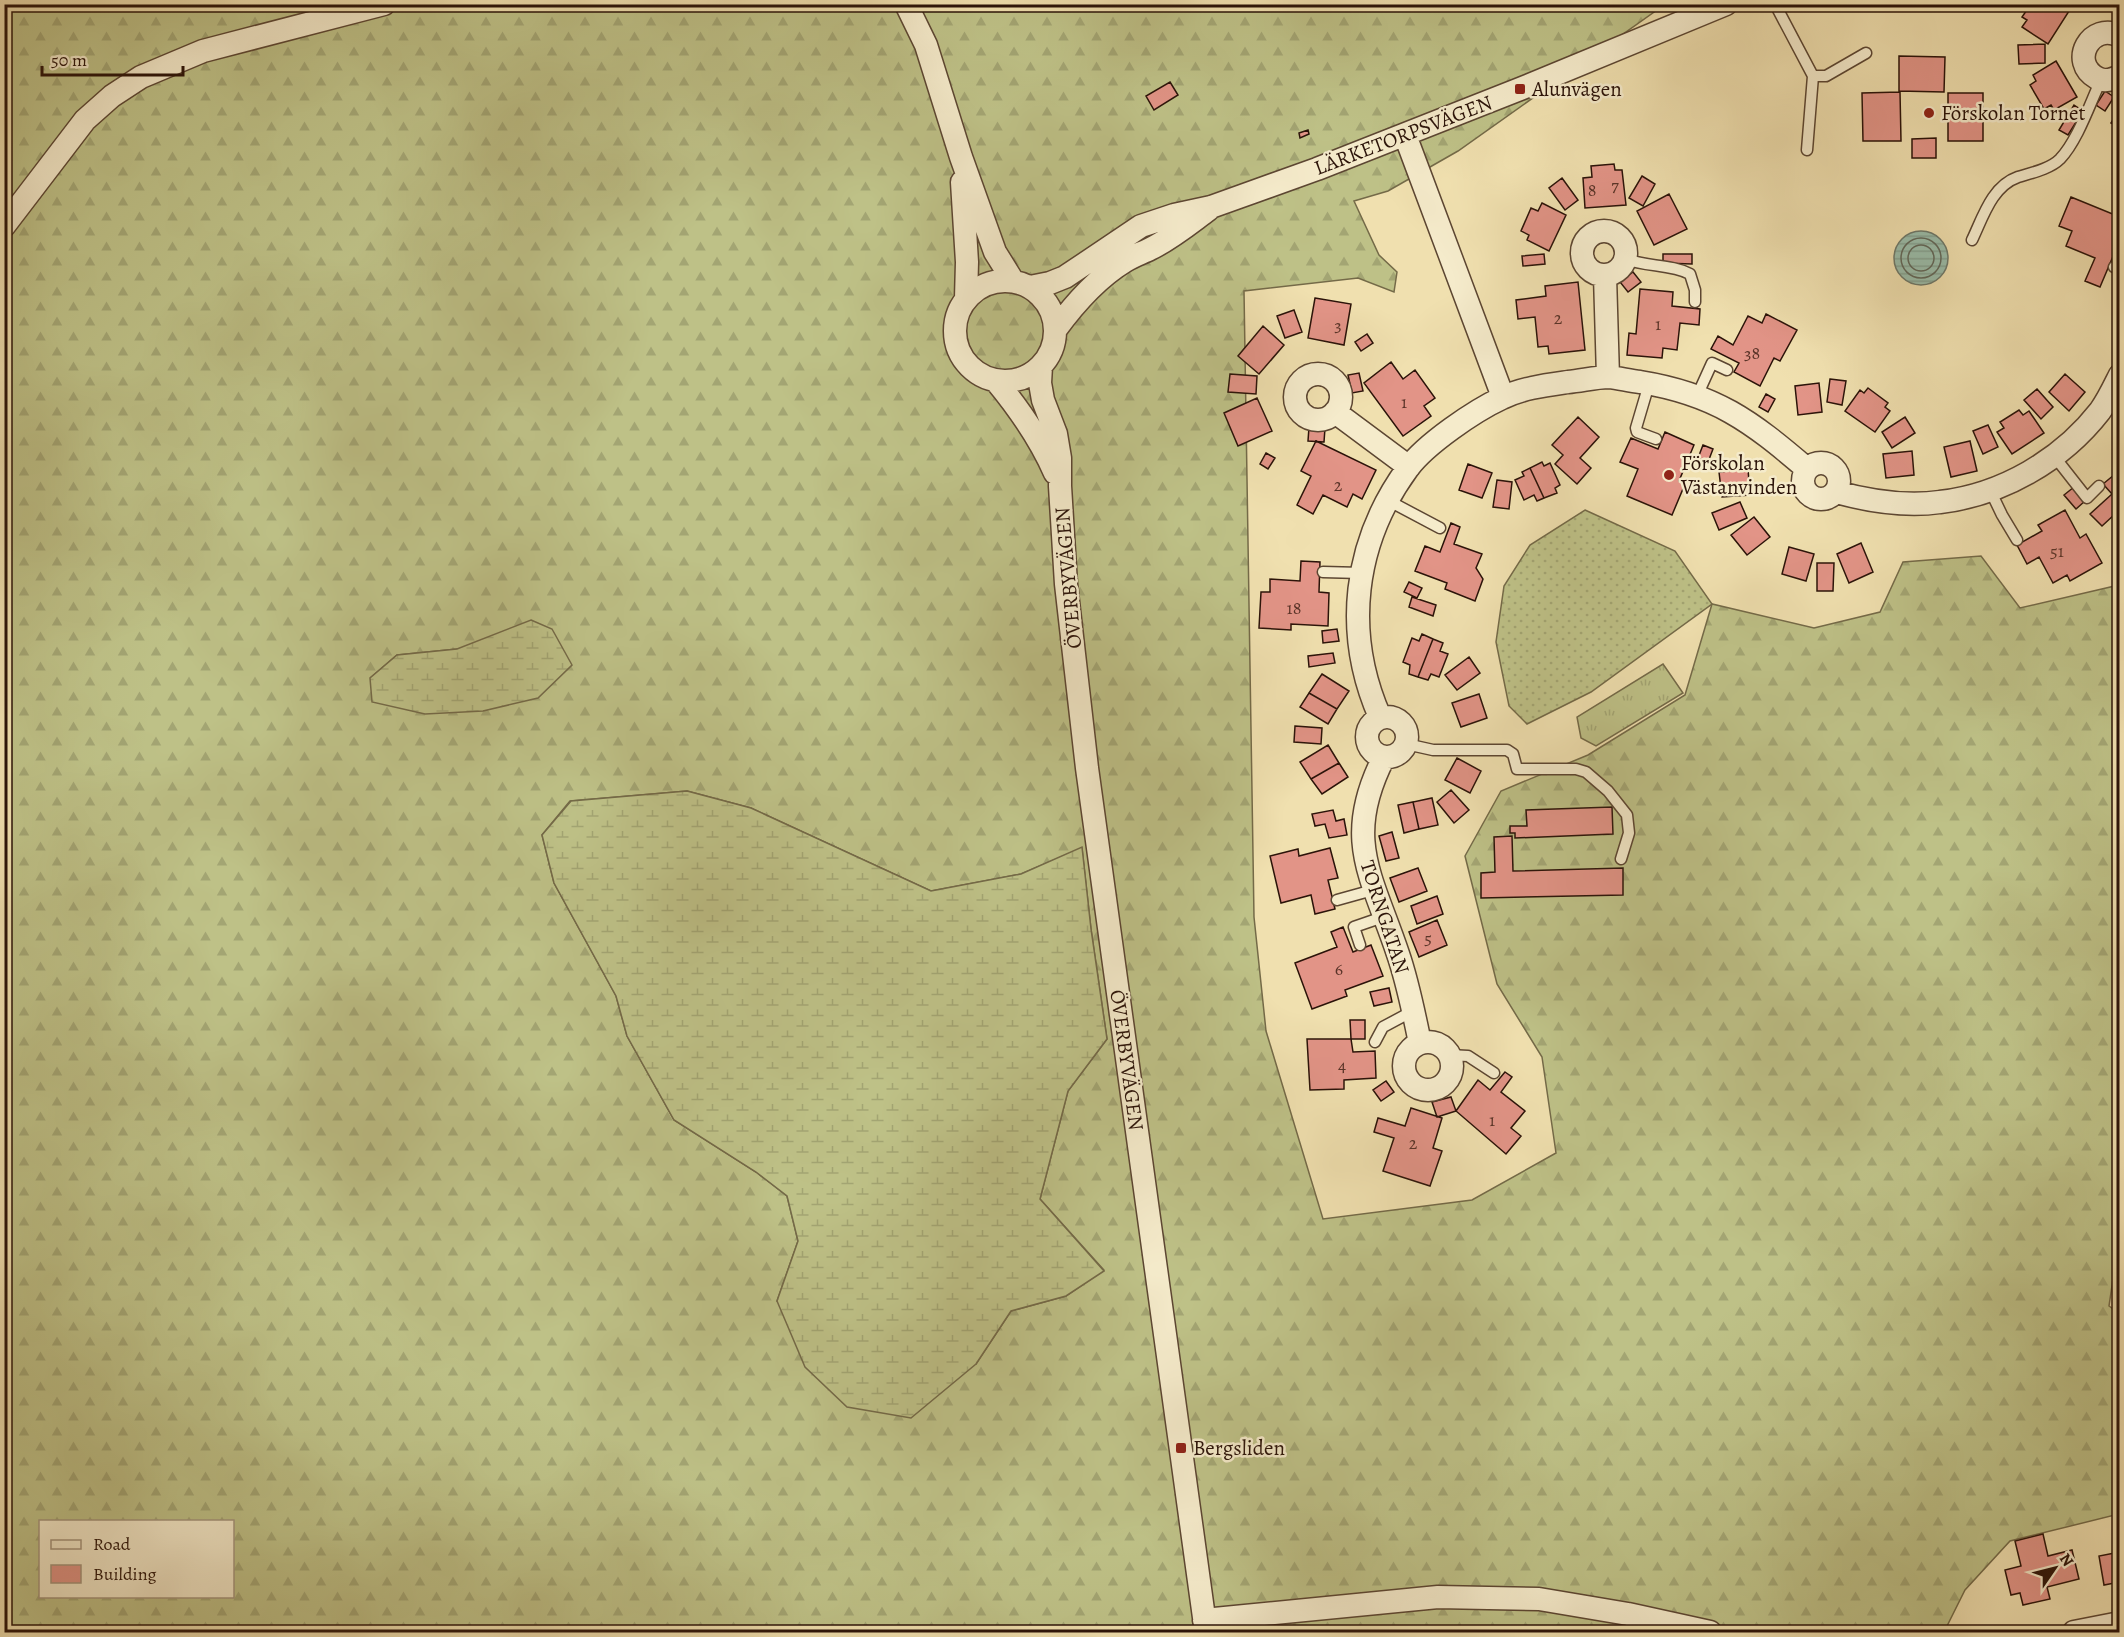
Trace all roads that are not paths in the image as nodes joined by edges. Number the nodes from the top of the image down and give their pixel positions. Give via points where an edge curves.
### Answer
1 (384, 4) edge
2 (906, 4) edge
3 (1726, 4) edge
4 (1775, 4) edge
5 (2120, 36) edge
6 (1866, 52) dead end
7 (1813, 76) junction
8 (2110, 78) edge
9 (1405, 135) junction
10 (1807, 150) dead end
11 (961, 157) junction
12 (1211, 207) junction
13 (4, 225) edge
14 (1972, 240) dead end
15 (1626, 259) junction
16 (1605, 276) junction
17 (1022, 284) junction
18 (966, 298) junction
19 (1695, 302) dead end
20 (1056, 329) junction
21 (1041, 366) junction
22 (1727, 370) dead end
23 (2120, 375) edge
24 (1608, 377) junction
25 (996, 381) junction
26 (1649, 384) junction
27 (1697, 396) junction
28 (1503, 397) junction
29 (1335, 412) dead end
30 (1656, 439) dead end
31 (2054, 456) junction
32 (1409, 467) junction
33 (1060, 486) junction
34 (2099, 486) dead end
35 (1990, 490) junction
36 (1389, 501) junction
37 (1440, 528) dead end
38 (2017, 540) dead end
39 (1323, 572) dead end
40 (1361, 573) junction
41 (1380, 717) junction
42 (1406, 744) junction
43 (1384, 757) junction
44 (1621, 859) dead end
45 (1373, 890) junction
46 (1337, 900) dead end
47 (1383, 917) junction
48 (1360, 945) dead end
49 (1413, 1011) junction
50 (1375, 1042) dead end
51 (1420, 1044) junction
52 (1449, 1055) junction
53 (1494, 1073) dead end
54 (2120, 1623) edge
55 (1205, 1626) edge
56 (1710, 1632) edge
57 (2074, 1632) edge

1 - 13 street via 203,51 141,77 85,120
2 - 11 street via 926,45
3 - 9 street, LÄRKETORPSVÄGEN
4 - 7 lane
5 - 8 street via 2100,33 2084,49 2088,71
6 - 7 lane via 1826,76
7 - 10 lane
8 - 14 lane via 2059,160 1999,189
9 - 12 street, LÄRKETORPSVÄGEN
9 - 28 street
11 - 17 street via 995,252
11 - 18 street
12 - 17 street via 1141,226 1050,284
12 - 20 street via 1176,234 1107,273 1079,299
15 - 16 street via 1618,271
15 - 16 street via 1625,246 1617,234 1603,231 1589,237 1582,250 1585,265
15 - 19 lane via 1690,274
16 - 24 street
17 - 18 street via 992,282
17 - 20 street via 1046,300
18 - 25 street via 956,319 956,343 975,372
20 - 21 street via 1052,349
21 - 25 street via 1020,379
21 - 33 street, ÖVERBYVÄGEN via 1043,400 1060,458
22 - 27 lane via 1712,363
23 - 31 street via 2101,409
24 - 26 street
24 - 28 street via 1547,385
25 - 33 street, ÖVERBYVÄGEN via 1044,448
26 - 27 street
26 - 30 lane via 1636,428 1637,432
27 - 35 street via 1735,413 1776,442 1807,469 1802,486 1809,496 1820,500 1836,492 1911,504 1940,502
28 - 32 street via 1447,431
29 - 32 street
31 - 34 lane via 2087,498
31 - 35 street
32 - 36 street
33 - 55 street, ÖVERBYVÄGEN via 1066,584 1087,768
35 - 38 lane
36 - 37 lane
36 - 40 street via 1375,523
39 - 40 lane
40 - 41 street via 1359,644 1368,690
41 - 42 street via 1394,717 1404,725
41 - 43 street via 1370,726 1367,738 1372,750
42 - 43 street via 1397,754
42 - 44 lane via 1433,750 1507,750 1513,754 1518,770 1586,772 1627,815 1629,833
43 - 45 street, TORNGATAN via 1366,798 1362,824
45 - 46 lane
45 - 47 street, TORNGATAN
47 - 48 lane via 1354,927
47 - 49 street, TORNGATAN
49 - 50 lane via 1383,1027
49 - 51 street, TORNGATAN
51 - 52 street via 1437,1044
51 - 52 street via 1408,1052 1404,1067 1409,1081 1421,1089 1436,1089 1449,1078
52 - 53 lane via 1468,1056
54 - 57 street
55 - 56 street via 1438,1597 1539,1599

